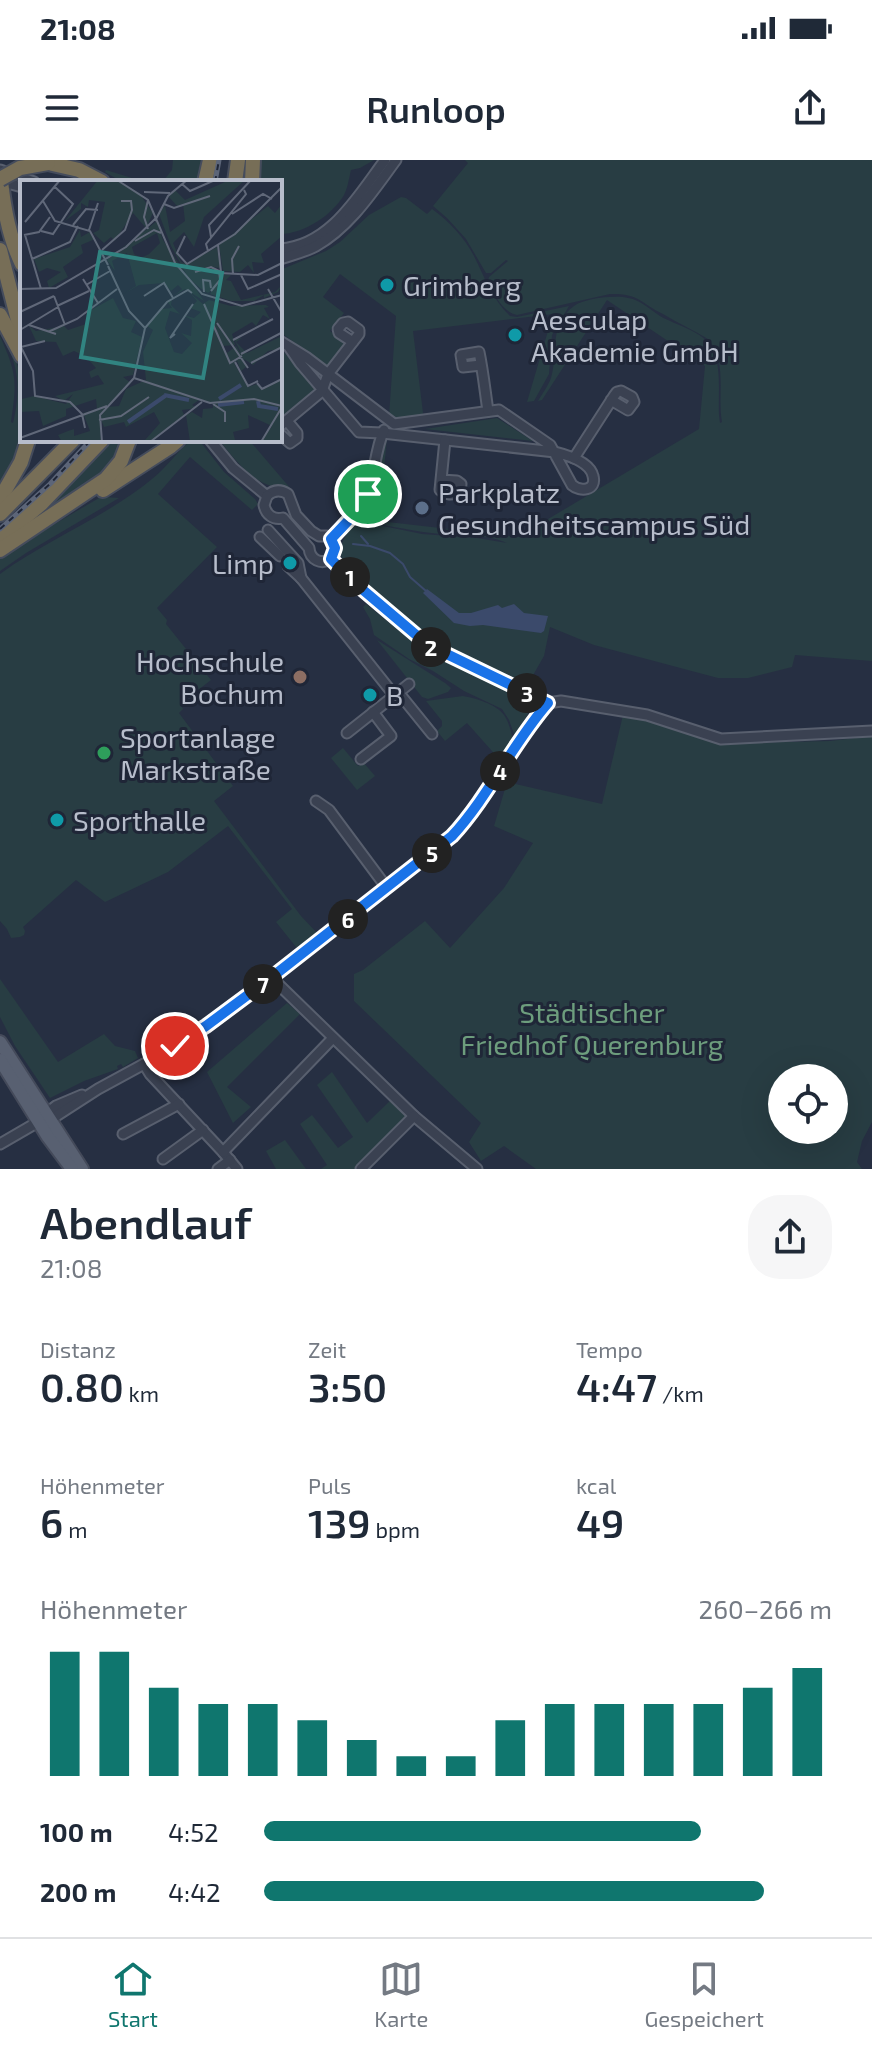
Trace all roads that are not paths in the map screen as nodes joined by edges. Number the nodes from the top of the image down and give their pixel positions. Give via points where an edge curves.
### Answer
1 (1, 160) edge
2 (210, 160) edge
3 (238, 160) edge
4 (253, 160) edge
5 (385, 160) edge
6 (396, 160) edge
7 (381, 173) junction
8 (0, 176) edge
9 (23, 180) edge
10 (98, 180) edge
11 (205, 180) edge
12 (235, 180) edge
13 (252, 180) edge
14 (20, 186) edge
15 (282, 249) edge
16 (0, 250) edge
17 (282, 258) edge
18 (20, 260) edge
19 (0, 315) edge
20 (20, 328) edge
21 (282, 342) edge
22 (353, 342) dead end
23 (289, 347) junction
24 (20, 352) edge
25 (481, 365) dead end
26 (328, 374) junction
27 (322, 391) junction
28 (611, 400) dead end
29 (488, 411) junction
30 (390, 422) junction
31 (283, 423) edge
32 (382, 433) junction
33 (282, 437) edge
34 (445, 440) junction
35 (27, 442) edge
36 (71, 442) edge
37 (100, 442) edge
38 (128, 442) edge
39 (166, 442) edge
40 (176, 442) edge
41 (212, 442) edge
42 (555, 452) junction
43 (574, 458) junction
44 (144, 463) junction
45 (441, 480) dead end
46 (267, 496) junction
47 (80, 498) junction
48 (0, 499) edge
49 (292, 507) junction
50 (0, 514) edge
51 (283, 518) junction
52 (264, 533) dead end
53 (319, 536) junction
54 (0, 538) edge
55 (331, 539) junction
56 (309, 548) junction
57 (0, 550) edge
58 (331, 559) junction
59 (288, 566) dead end
60 (301, 578) junction
61 (403, 688) junction
62 (548, 703) junction
63 (373, 712) junction
64 (872, 731) edge
65 (347, 733) dead end
66 (432, 734) dead end
67 (361, 759) dead end
68 (316, 801) dead end
69 (387, 888) junction
70 (277, 983) dead end
71 (333, 1038) junction
72 (0, 1042) edge
73 (0, 1060) edge
74 (144, 1064) junction
75 (179, 1104) junction
76 (414, 1116) junction
77 (45, 1118) junction
78 (203, 1130) junction
79 (123, 1134) dead end
80 (0, 1144) edge
81 (227, 1156) junction
82 (163, 1159) dead end
83 (72, 1169) edge
84 (82, 1169) edge
85 (218, 1169) edge
86 (237, 1169) edge
87 (361, 1169) edge
88 (477, 1169) edge

1 - 8 street
2 - 11 highway
3 - 12 highway
4 - 13 highway
5 - 7 street
6 - 7 street
7 - 15 street via 333,225 306,243
7 - 17 street via 354,215 311,249
8 - 9 street
8 - 10 highway, bridge via 48,163
8 - 14 street
8 - 18 highway via 8,227
16 - 20 highway
19 - 24 highway
21 - 23 street
22 - 26 street
23 - 26 street
23 - 27 street
25 - 29 street
26 - 27 street
26 - 30 street
27 - 31 street
27 - 32 street via 359,432
28 - 43 street
29 - 30 street
29 - 42 street via 502,411
30 - 32 street
31 - 33 street via 297,438 290,443
32 - 34 street
32 - 55 street via 364,504
34 - 42 street
34 - 45 street
35 - 48 highway
36 - 50 highway
37 - 54 highway
38 - 47 highway via 115,470
39 - 44 highway
40 - 44 highway
41 - 46 street
42 - 43 street
42 - 43 street via 572,485 588,489 592,472
44 - 47 highway via 105,489
46 - 49 street via 284,492
46 - 51 street via 266,513
47 - 57 highway
49 - 51 street
49 - 53 street
51 - 56 street
52 - 60 street via 298,563
53 - 55 street
53 - 56 street
55 - 58 street
56 - 58 street via 314,560
58 - 62 street via 428,645
59 - 60 street
60 - 61 street via 308,594 384,675
61 - 63 street
61 - 66 street
62 - 64 street via 647,715 721,739
62 - 69 street via 463,825
63 - 65 street
63 - 67 street via 391,736
68 - 69 street via 329,810
69 - 74 street via 206,1026
70 - 71 street
71 - 76 street
71 - 81 street
72 - 77 main road
73 - 77 main road
74 - 75 street
74 - 77 street
75 - 78 street
75 - 79 street
76 - 87 street
76 - 88 street
77 - 80 street
77 - 83 main road
77 - 84 main road
78 - 81 street
78 - 82 street
81 - 85 street
81 - 86 street

